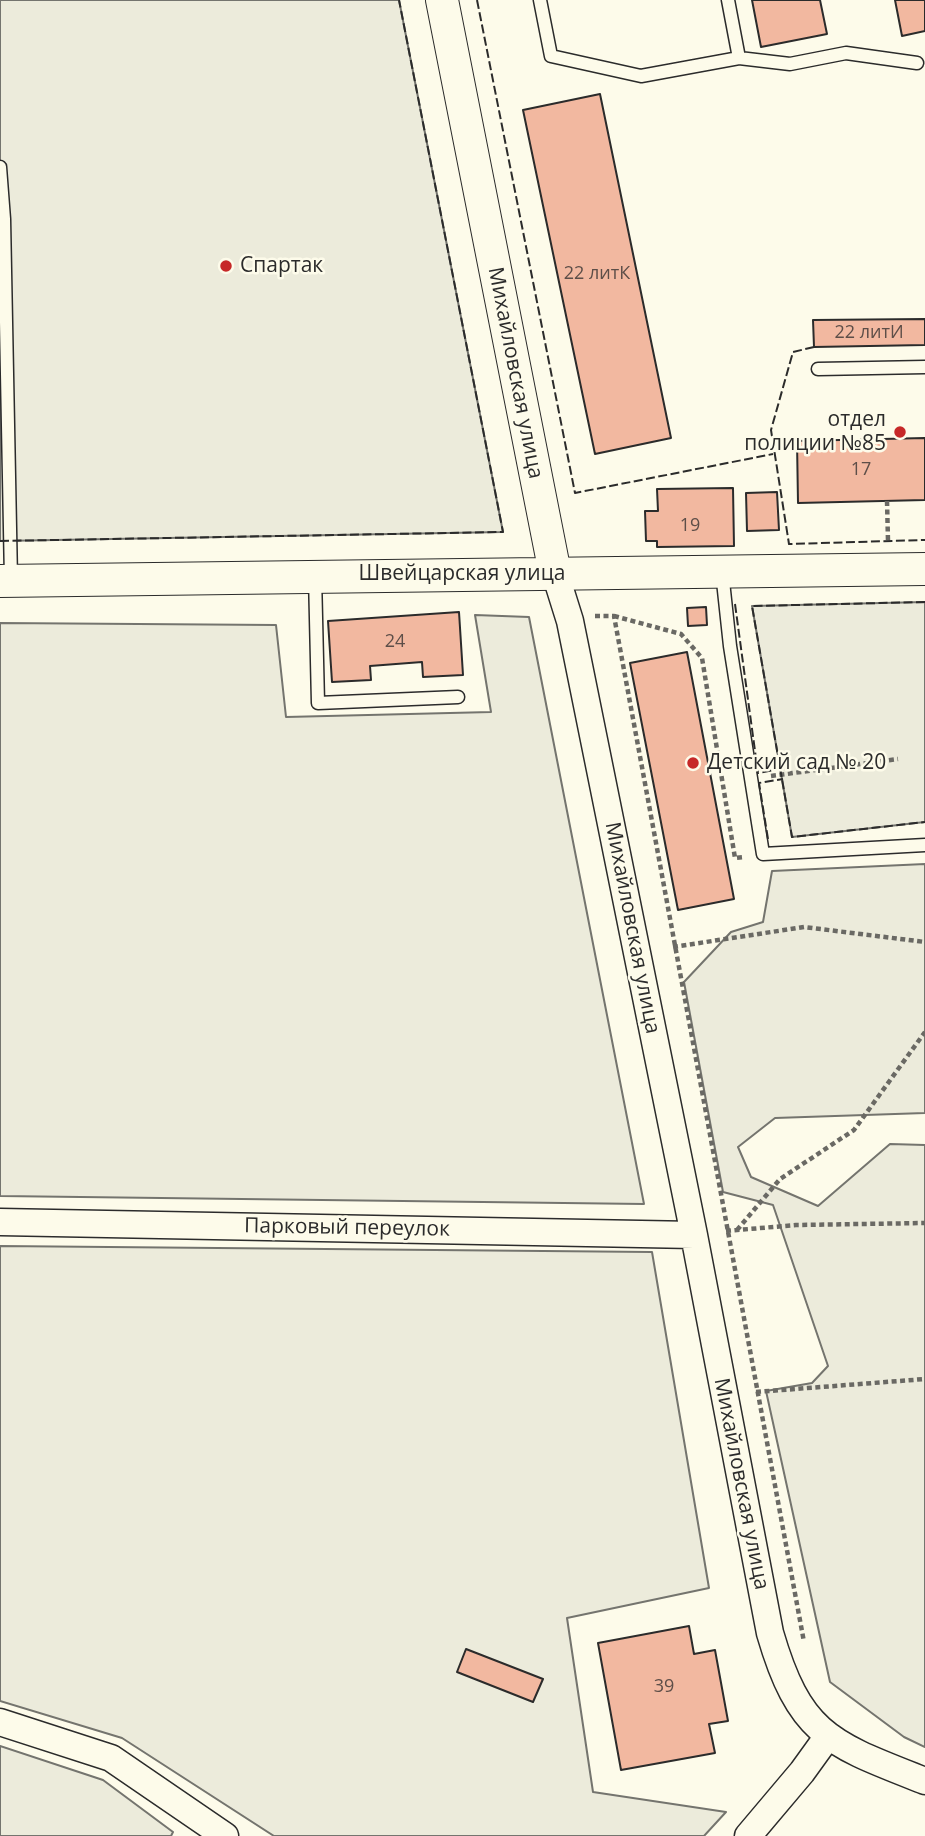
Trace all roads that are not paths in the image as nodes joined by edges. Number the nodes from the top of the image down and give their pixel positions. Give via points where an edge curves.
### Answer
1 (442, 0) edge
2 (540, 0) edge
3 (728, 0) edge
4 (739, 58) junction
5 (917, 63) dead end
6 (0, 167) edge
7 (925, 367) edge
8 (818, 369) dead end
9 (925, 569) edge
10 (722, 571) junction
11 (555, 573) junction
12 (315, 576) junction
13 (6, 580) edge
14 (458, 697) dead end
15 (925, 845) edge
16 (0, 1222) edge
17 (694, 1235) junction
18 (0, 1722) edge
19 (828, 1737) junction
20 (925, 1782) edge
21 (225, 1836) edge
22 (748, 1836) edge

1 - 11 street, Михайловская улица
2 - 4 lane via 551,56 641,76
3 - 4 lane
4 - 5 lane via 790,64 846,53
6 - 13 lane
7 - 8 lane
9 - 10 street, Швейцарская улица
10 - 11 street, Швейцарская улица
10 - 15 lane via 763,854
11 - 12 street, Швейцарская улица
11 - 17 street, Михайловская улица via 570,621
12 - 13 street, Швейцарская улица
12 - 14 lane via 318,703
16 - 17 street, Парковый переулок
17 - 19 street, Михайловская улица via 770,1633 794,1699
18 - 21 street via 111,1758
19 - 20 street, Михайловская улица
19 - 22 street

